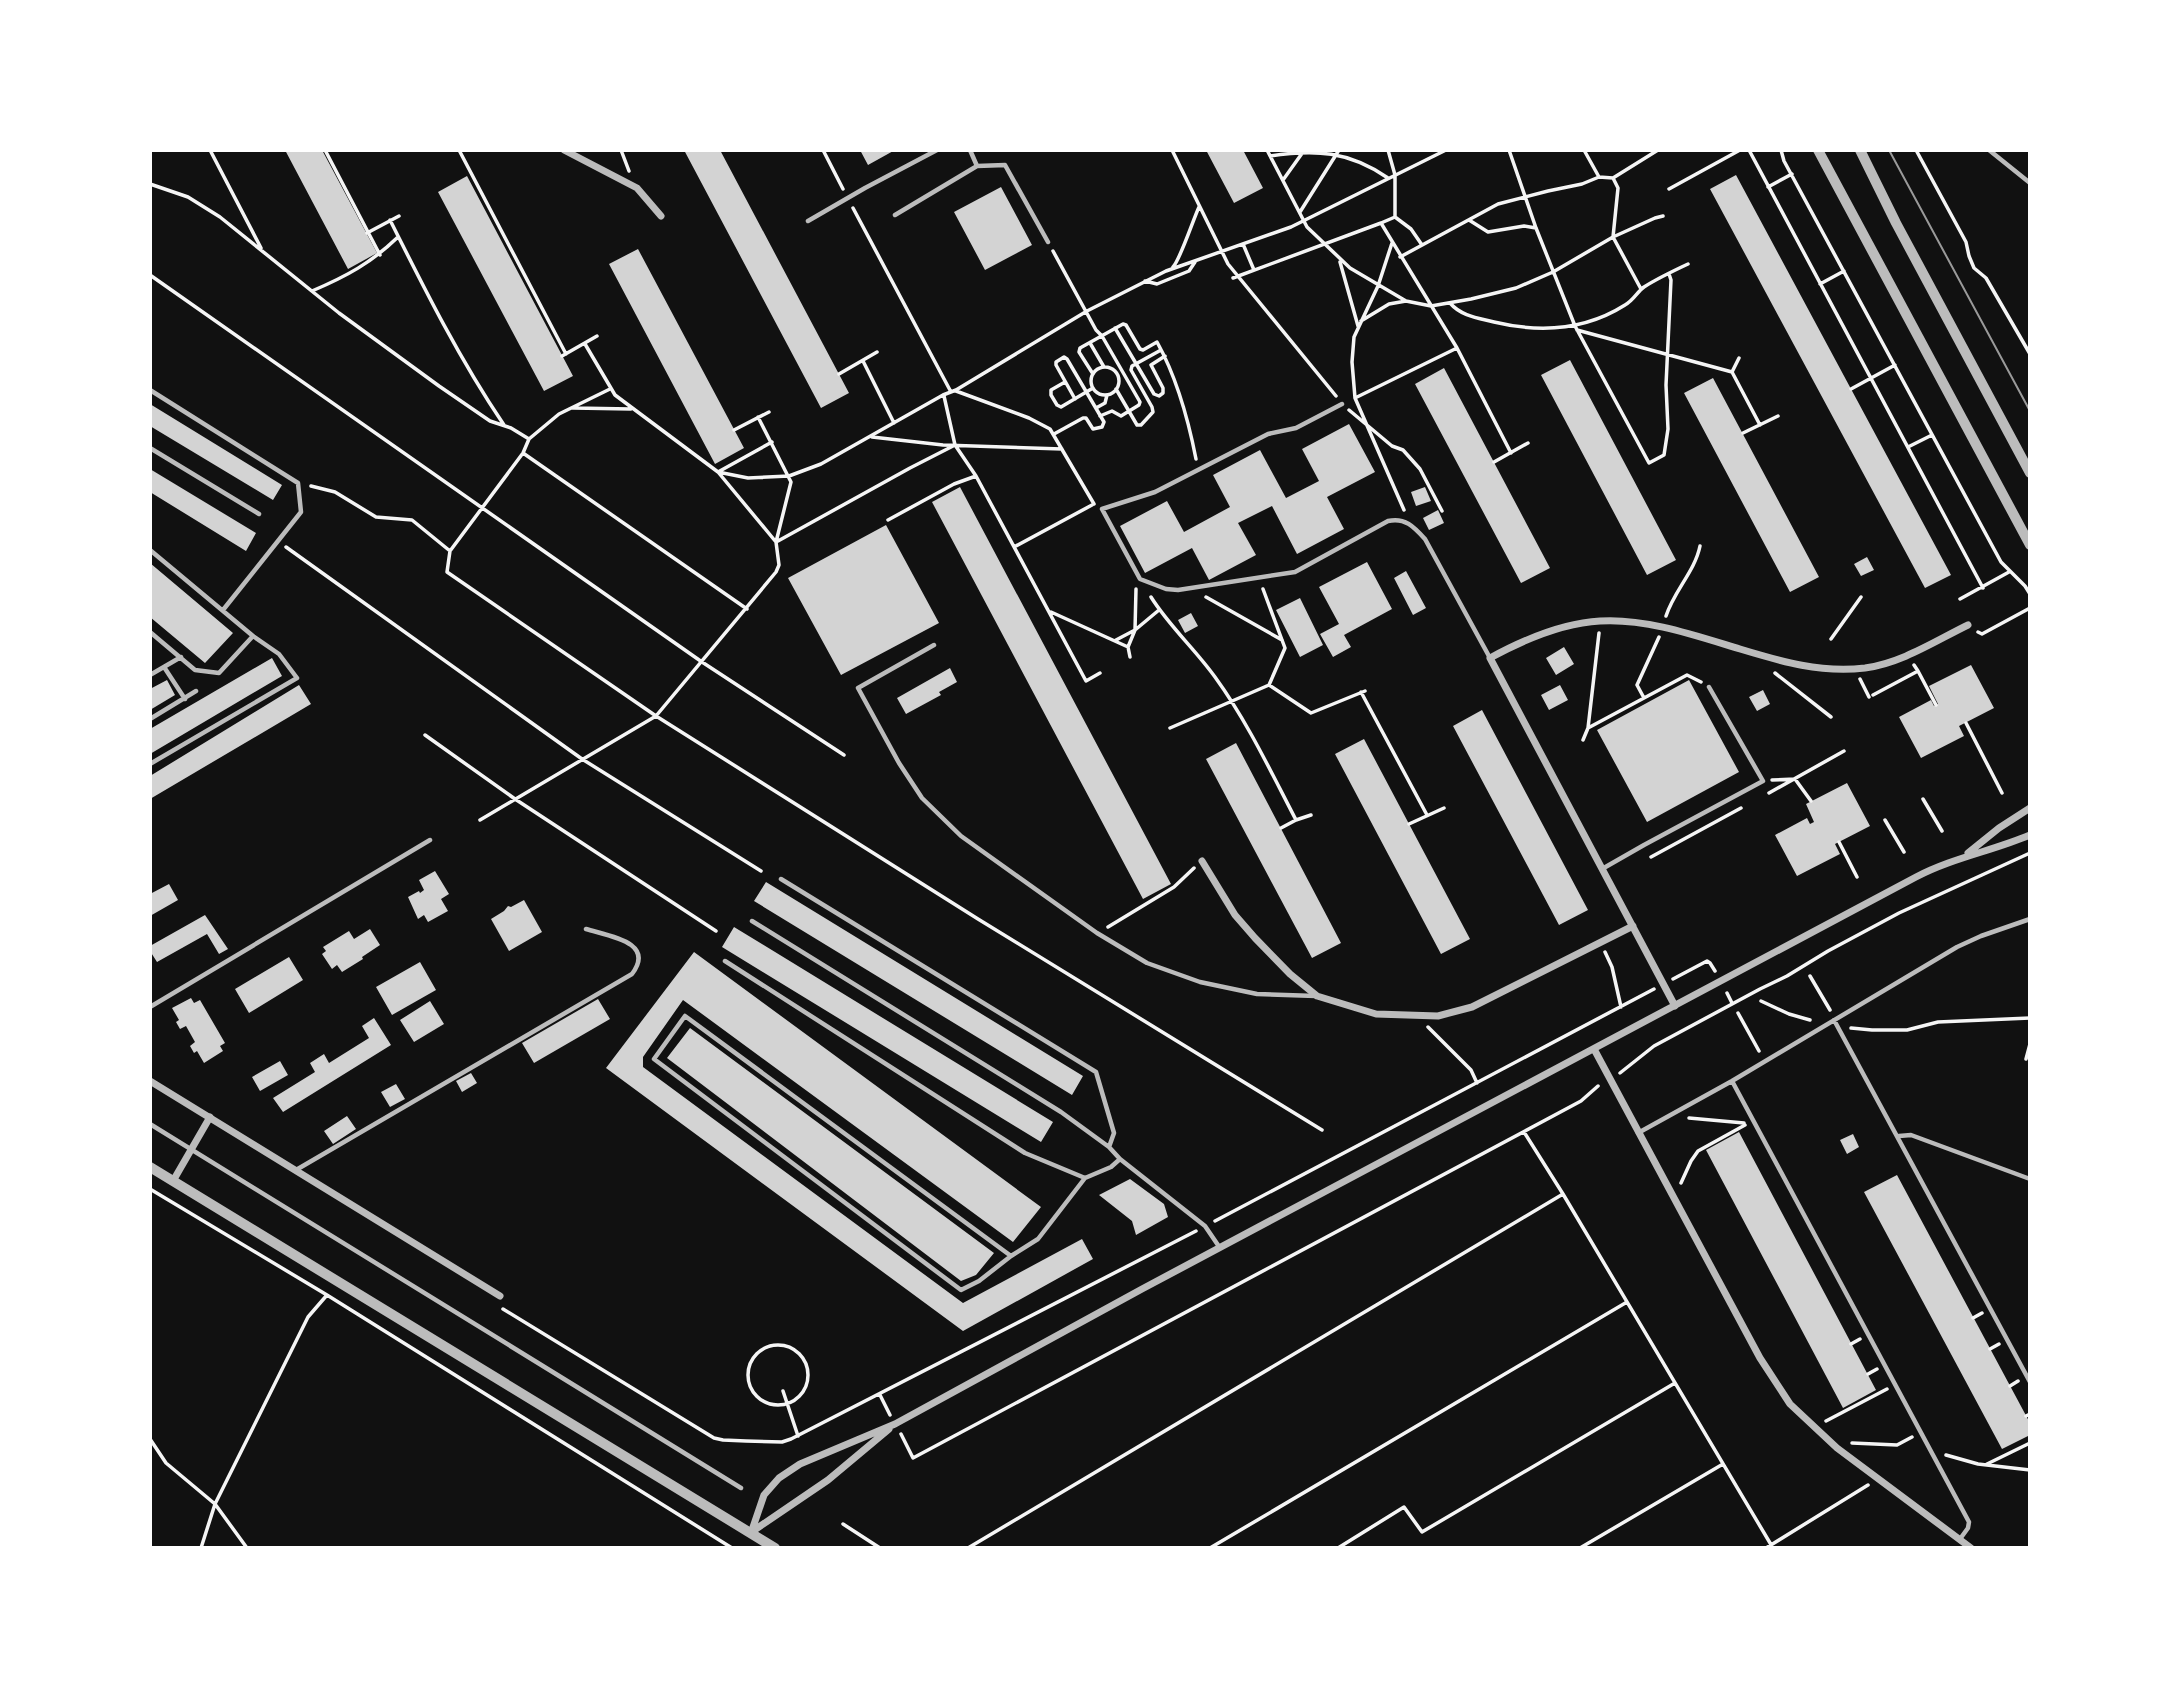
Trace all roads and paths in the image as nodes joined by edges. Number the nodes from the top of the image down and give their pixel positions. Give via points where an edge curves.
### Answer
1 (209, 150) edge
2 (324, 150) edge
3 (459, 150) edge
4 (564, 150) edge
5 (823, 150) edge
6 (937, 150) edge
7 (970, 150) edge
8 (1172, 150) edge
9 (1267, 150) edge
10 (1388, 150) edge
11 (1446, 150) edge
12 (1509, 150) edge
13 (1592, 150) edge
14 (1658, 150) edge
15 (1740, 150) edge
16 (1781, 150) edge
17 (1818, 150) edge
18 (1860, 150) edge
19 (1916, 150) edge
20 (1989, 150) edge
21 (1303, 151) edge
22 (1723, 151) edge
23 (1750, 151) edge
24 (1338, 152) edge
25 (1585, 152) edge
26 (1270, 156) junction
27 (1727, 158) junction
28 (977, 166) junction
29 (1792, 174) junction
30 (1395, 175) junction
31 (1599, 177) junction
32 (1388, 178) junction
33 (1613, 178) junction
34 (1282, 180) junction
35 (2029, 183) edge
36 (150, 184) edge
37 (1768, 187) junction
38 (1669, 189) dead end
39 (1525, 197) junction
40 (848, 198) junction
41 (1199, 206) junction
42 (1300, 212) junction
43 (895, 215) dead end
44 (399, 216) dead end
45 (661, 216) dead end
46 (1663, 216) dead end
47 (1395, 217) junction
48 (390, 220) junction
49 (1303, 220) junction
50 (1469, 220) junction
51 (808, 221) dead end
52 (1381, 223) junction
53 (1536, 228) junction
54 (367, 233) junction
55 (398, 237) junction
56 (1613, 237) junction
57 (1048, 242) joint
58 (1392, 243) junction
59 (1243, 244) junction
60 (1323, 245) junction
61 (1423, 245) junction
62 (262, 251) junction
63 (1222, 251) junction
64 (380, 255) junction
65 (1401, 257) junction
66 (1196, 260) junction
67 (1340, 260) junction
68 (1688, 264) dead end
69 (1171, 268) junction
70 (1254, 270) junction
71 (1844, 271) junction
72 (1553, 272) junction
73 (1670, 274) junction
74 (150, 275) edge
75 (1236, 277) junction
76 (1145, 281) junction
77 (1820, 284) junction
78 (1378, 286) junction
79 (1640, 289) junction
80 (312, 291) junction
81 (1406, 301) junction
82 (1450, 303) junction
83 (1431, 306) junction
84 (1087, 311) junction
85 (1361, 321) junction
86 (1358, 327) junction
87 (1115, 328) junction
88 (1576, 328) junction
89 (597, 336) dead end
90 (1102, 336) junction
91 (1090, 343) junction
92 (585, 344) junction
93 (1457, 348) junction
94 (1161, 349) junction
95 (877, 352) dead end
96 (2029, 354) edge
97 (1165, 356) junction
98 (1667, 356) junction
99 (1739, 358) dead end
100 (863, 361) junction
101 (1136, 364) junction
102 (1895, 365) junction
103 (1104, 367) junction
104 (1122, 372) junction
105 (1732, 372) junction
106 (839, 374) dead end
107 (1093, 374) junction
108 (1117, 375) junction
109 (1871, 379) junction
110 (1065, 382) junction
111 (1093, 388) junction
112 (610, 389) junction
113 (1116, 389) junction
114 (1851, 389) dead end
115 (150, 390) edge
116 (953, 391) junction
117 (1087, 392) junction
118 (943, 395) junction
119 (1107, 395) junction
120 (1355, 398) junction
121 (1075, 399) junction
122 (1342, 404) junction
123 (571, 408) junction
124 (1096, 408) junction
125 (634, 409) junction
126 (769, 412) dead end
127 (1128, 412) junction
128 (1100, 416) junction
129 (1778, 416) dead end
130 (758, 417) junction
131 (894, 423) junction
132 (1760, 425) junction
133 (505, 426) junction
134 (1368, 426) junction
135 (734, 430) dead end
136 (1743, 433) dead end
137 (1054, 434) junction
138 (1932, 435) junction
139 (870, 436) junction
140 (529, 439) junction
141 (772, 442) junction
142 (1528, 443) dead end
143 (956, 445) junction
144 (1908, 447) junction
145 (150, 448) edge
146 (1062, 449) junction
147 (523, 453) junction
148 (1511, 453) junction
149 (1494, 462) dead end
150 (1199, 470) junction
151 (718, 472) junction
152 (2029, 473) edge
153 (789, 476) junction
154 (976, 476) junction
155 (298, 483) junction
156 (1094, 504) junction
157 (482, 509) junction
158 (1102, 509) junction
159 (1442, 511) dead end
160 (259, 514) dead end
161 (888, 520) dead end
162 (1410, 523) junction
163 (278, 541) junction
164 (776, 542) junction
165 (2029, 545) edge
166 (1700, 546) dead end
167 (1014, 547) junction
168 (150, 551) edge
169 (450, 551) junction
170 (2009, 572) junction
171 (1259, 576) junction
172 (1140, 579) junction
173 (1193, 588) junction
174 (1983, 588) junction
175 (2029, 594) edge
176 (1861, 597) dead end
177 (1960, 599) dead end
178 (2029, 608) edge
179 (747, 609) junction
180 (223, 610) junction
181 (1160, 610) junction
182 (1049, 611) junction
183 (1600, 621) junction
184 (1968, 625) joint
185 (1663, 627) junction
186 (1135, 630) junction
187 (150, 632) edge
188 (253, 636) junction
189 (1831, 639) dead end
190 (1116, 640) junction
191 (1282, 640) junction
192 (934, 645) dead end
193 (1128, 647) junction
194 (1909, 655) junction
195 (181, 657) junction
196 (1130, 657) dead end
197 (1490, 658) junction
198 (702, 662) junction
199 (164, 667) junction
200 (1767, 667) dead end
201 (1917, 671) junction
202 (1100, 673) dead end
203 (150, 675) edge
204 (1269, 685) junction
205 (1709, 687) joint
206 (196, 691) dead end
207 (1872, 695) dead end
208 (1644, 698) junction
209 (185, 699) junction
210 (1230, 702) junction
211 (1936, 705) dead end
212 (656, 716) junction
213 (1831, 717) dead end
214 (150, 719) edge
215 (1966, 723) dead end
216 (1170, 728) dead end
217 (1588, 728) junction
218 (425, 735) dead end
219 (1583, 740) dead end
220 (844, 755) dead end
221 (582, 759) junction
222 (150, 764) edge
223 (1763, 781) junction
224 (2002, 793) dead end
225 (515, 799) junction
226 (1923, 799) dead end
227 (1811, 802) dead end
228 (1444, 808) dead end
229 (2029, 808) edge
230 (1311, 815) dead end
231 (1427, 816) junction
232 (480, 820) dead end
233 (1296, 820) junction
234 (1885, 820) dead end
235 (1409, 824) dead end
236 (1280, 828) dead end
237 (1942, 831) dead end
238 (2029, 835) edge
239 (430, 839) dead end
240 (1839, 842) dead end
241 (1903, 852) dead end
242 (2029, 853) edge
243 (1963, 857) junction
244 (1202, 861) joint
245 (1602, 869) junction
246 (761, 871) dead end
247 (1857, 877) dead end
248 (781, 879) dead end
249 (2029, 919) edge
250 (752, 920) dead end
251 (1633, 926) junction
252 (586, 929) dead end
253 (716, 931) dead end
254 (1097, 933) junction
255 (1600, 943) junction
256 (725, 961) dead end
257 (1716, 972) dead end
258 (1679, 976) dead end
259 (1810, 976) dead end
260 (1726, 991) dead end
261 (1648, 993) dead end
262 (1317, 996) junction
263 (1761, 1001) dead end
264 (1732, 1003) junction
265 (1675, 1006) junction
266 (150, 1007) edge
267 (1621, 1007) junction
268 (1738, 1013) dead end
269 (1425, 1016) junction
270 (2029, 1018) edge
271 (1834, 1020) junction
272 (2029, 1044) edge
273 (1594, 1049) junction
274 (2029, 1055) edge
275 (1765, 1061) junction
276 (1618, 1075) dead end
277 (150, 1081) edge
278 (1732, 1081) junction
279 (1477, 1083) junction
280 (1603, 1083) dead end
281 (1669, 1116) junction
282 (209, 1117) junction
283 (150, 1124) edge
284 (1322, 1130) dead end
285 (1523, 1132) junction
286 (1638, 1133) junction
287 (1898, 1136) junction
288 (1109, 1147) junction
289 (192, 1149) junction
290 (1120, 1159) junction
291 (150, 1167) edge
292 (296, 1170) junction
293 (1085, 1178) junction
294 (2029, 1179) edge
295 (173, 1181) junction
296 (1680, 1185) dead end
297 (150, 1189) edge
298 (1563, 1194) junction
299 (1205, 1226) junction
300 (1220, 1248) junction
301 (1011, 1256) junction
302 (327, 1295) junction
303 (500, 1296) dead end
304 (1627, 1302) junction
305 (496, 1304) dead end
306 (1979, 1315) dead end
307 (1973, 1318) dead end
308 (1996, 1346) dead end
309 (1990, 1349) dead end
310 (1675, 1382) junction
311 (2015, 1382) dead end
312 (2029, 1382) edge
313 (1895, 1384) junction
314 (2010, 1385) dead end
315 (783, 1391) dead end
316 (880, 1395) junction
317 (788, 1403) junction
318 (889, 1412) dead end
319 (1824, 1422) dead end
320 (895, 1424) junction
321 (1921, 1432) junction
322 (798, 1436) junction
323 (902, 1437) dead end
324 (150, 1439) edge
325 (1846, 1442) dead end
326 (2029, 1443) edge
327 (1931, 1450) junction
328 (1723, 1464) junction
329 (1985, 1465) junction
330 (2029, 1470) edge
331 (1879, 1479) junction
332 (741, 1488) dead end
333 (215, 1504) junction
334 (844, 1524) dead end
335 (751, 1533) junction
336 (1960, 1539) junction
337 (1770, 1547) edge
338 (201, 1548) edge
339 (247, 1548) edge
340 (732, 1548) edge
341 (775, 1548) edge
342 (880, 1548) edge
343 (968, 1548) edge
344 (1210, 1548) edge
345 (1338, 1548) edge
346 (1580, 1548) edge
347 (1971, 1548) edge

1 - 62 path
2 - 54 path
3 - 92 path via 564,355
4 - 45 street via 637,188
5 - 40 path
6 - 40 lane
7 - 28 lane
8 - 41 path
9 - 26 path
10 - 30 path
11 - 30 path
12 - 39 path
13 - 25 path
14 - 33 path
15 - 27 path
16 - 29 path
17 - 165 street
18 - 152 street
19 - 96 path via 1966,242 1974,268 1986,278
20 - 35 lane
21 - 24 path
21 - 26 path
21 - 34 path
22 - 27 path
23 - 37 path
24 - 32 path
24 - 42 path
25 - 31 path
26 - 34 path
27 - 38 path
28 - 43 lane
28 - 57 lane via 1005,165
29 - 37 path
29 - 71 path
30 - 32 path
30 - 47 path
31 - 33 path
31 - 39 path
32 - 49 path
33 - 56 path via 1618,187
34 - 42 path
36 - 62 path via 210,210
37 - 77 path
39 - 50 path via 1498,204
39 - 53 path
40 - 51 lane
40 - 116 path
41 - 63 path
41 - 69 path via 1179,261
42 - 49 path
44 - 48 path
46 - 56 path
47 - 52 path
47 - 61 path
48 - 54 path
48 - 55 path
49 - 59 path
49 - 60 path
50 - 53 path via 1488,232
50 - 61 path
52 - 58 path
52 - 60 path
53 - 72 path
54 - 64 path
55 - 64 path
55 - 133 path
56 - 72 path
56 - 79 path
57 - 84 path
58 - 65 path
58 - 78 path
59 - 63 path
59 - 70 path
60 - 67 path
60 - 70 path
61 - 65 path
62 - 80 path
63 - 66 path
63 - 75 path
64 - 80 path via 352,274
65 - 83 path
66 - 69 path
66 - 76 path via 1189,271 1157,284
67 - 78 path
67 - 86 path
68 - 73 path
69 - 76 path
70 - 75 path
71 - 77 path
71 - 102 path
72 - 82 path via 1516,288
72 - 88 path
73 - 79 path
73 - 98 path
74 - 157 path
75 - 122 path
76 - 84 path
77 - 109 path
78 - 81 path
78 - 85 path
79 - 88 path via 1625,306
80 - 133 path via 439,386
81 - 83 path
81 - 85 path via 1379,308
82 - 83 path
82 - 88 path via 1462,313 1510,326
83 - 93 path
84 - 90 path
84 - 116 path
85 - 86 path
86 - 120 path via 1352,346
87 - 90 path
87 - 94 path via 1126,325 1140,349 1157,342
87 - 101 path
88 - 98 path
88 - 98 path via 1649,463 1664,455
89 - 92 path
90 - 91 path
90 - 104 path
91 - 103 path
91 - 107 path via 1079,352
92 - 112 path
93 - 120 path
93 - 148 path
94 - 97 path
94 - 101 path
95 - 100 path
97 - 101 path via 1151,365 1163,388 1158,396
97 - 150 path
98 - 105 path
99 - 105 path
100 - 106 path
100 - 131 path
101 - 127 path via 1131,370 1153,412 1137,425
102 - 109 path
102 - 138 path
103 - 107 path
103 - 108 path
104 - 108 path
104 - 127 path via 1140,402
105 - 132 path
107 - 111 path
108 - 113 path
109 - 114 path
109 - 144 path
110 - 117 path via 1056,365 1064,357
110 - 121 path
110 - 121 path via 1051,390 1051,395 1061,407
111 - 117 path
111 - 119 path
112 - 123 path
112 - 125 path
113 - 119 path
113 - 127 path
115 - 155 lane
116 - 118 path
116 - 137 path via 1029,418
117 - 121 path
117 - 124 path
118 - 131 path
118 - 143 path
119 - 124 path via 1105,403
120 - 122 path
120 - 134 path
122 - 134 path
122 - 150 lane via 1296,428 1268,434
123 - 125 path
123 - 140 path
124 - 128 path
125 - 151 path
126 - 130 path
127 - 128 path via 1121,416 1109,411
128 - 137 path via 1104,422 1098,429 1083,418
129 - 132 path
130 - 135 path
130 - 141 path
131 - 139 path
132 - 136 path
133 - 140 path
134 - 159 path via 1420,469
134 - 162 path
137 - 146 path
138 - 144 path
138 - 170 path
139 - 143 path
139 - 153 path
140 - 147 path
141 - 151 path
141 - 153 path
142 - 148 path
143 - 146 path
143 - 154 path
143 - 164 path
144 - 174 path
145 - 160 lane
146 - 156 path
147 - 157 path
147 - 179 path
148 - 149 path
150 - 158 lane via 1155,492
151 - 153 path via 748,478
151 - 164 path
153 - 164 path
154 - 161 path
154 - 167 path
155 - 163 lane via 301,512
155 - 169 path via 335,492 376,517 412,520
156 - 158 path
156 - 167 path
157 - 169 path
157 - 198 path
158 - 172 lane
162 - 171 lane via 1388,521 1295,572
162 - 197 lane via 1426,539
163 - 180 lane
163 - 221 path
164 - 179 path via 776,572
166 - 185 path
167 - 182 path
168 - 180 lane
169 - 212 path via 447,572
170 - 174 path
170 - 175 path
171 - 173 lane
171 - 191 path
172 - 173 lane via 1166,589
172 - 181 path
172 - 186 path
173 - 191 path
174 - 177 path
176 - 189 path
178 - 184 path via 1983,635
179 - 198 path
180 - 188 lane
181 - 186 path
181 - 210 path
182 - 190 path
182 - 202 path via 1086,681
183 - 185 street
183 - 197 street via 1532,638
183 - 217 path
184 - 194 street
185 - 194 street via 1806,666 1867,667
185 - 208 path via 1637,685
186 - 190 path
186 - 193 path
187 - 195 lane
188 - 195 lane via 219,673 195,670
188 - 222 lane via 279,654 297,678
190 - 193 path
191 - 204 path via 1285,648
192 - 254 lane via 858,688 899,762 922,799 961,836
193 - 196 path
194 - 201 path
195 - 199 lane
197 - 245 street
198 - 212 path
198 - 220 path
199 - 203 lane
199 - 209 lane
200 - 213 path
201 - 207 path
201 - 211 path
204 - 210 path
204 - 231 path via 1311,713 1363,692
205 - 208 path via 1687,675
205 - 223 lane
206 - 209 lane
208 - 217 path
209 - 214 lane
210 - 216 path
210 - 233 path
212 - 221 path
212 - 284 path
215 - 224 path
217 - 219 path
218 - 225 path
221 - 225 path
221 - 246 path
223 - 227 path via 1795,779
223 - 245 lane
225 - 232 path
225 - 253 path
226 - 237 path
228 - 231 path
229 - 243 street
230 - 233 path
231 - 235 path
233 - 236 path
234 - 241 path
238 - 243 street
239 - 266 lane
240 - 247 path
242 - 264 path via 1899,913
243 - 265 street via 1916,877
244 - 254 path via 1174,887
244 - 262 street via 1255,938
245 - 251 street
248 - 288 lane via 1096,1072 1114,1133
249 - 271 lane via 1957,947
250 - 288 lane via 1061,1112
251 - 255 street
251 - 265 street
252 - 292 lane via 633,946 640,961 632,974
254 - 262 lane via 1147,963 1200,982 1257,994
255 - 267 path via 1612,967 1611,979
255 - 269 street via 1472,1007
256 - 293 lane via 1025,1153
257 - 258 path via 1707,961
259 - 271 path
260 - 264 path
261 - 267 path
262 - 269 street via 1376,1014
263 - 271 path via 1813,1021
264 - 276 path via 1654,1046
265 - 273 street
267 - 279 path
268 - 275 path
269 - 279 path via 1428,1028 1471,1070
270 - 271 path via 1938,1022 1907,1030 1851,1028
271 - 275 lane
271 - 287 lane
272 - 274 path via 2026,1059
273 - 286 street
273 - 300 street
275 - 278 lane
277 - 282 street
278 - 281 lane
278 - 313 lane
279 - 299 path
280 - 285 path via 1581,1101
281 - 286 lane
281 - 296 path via 1749,1124 1698,1151
282 - 289 street
282 - 292 street
283 - 289 lane
285 - 298 path
285 - 323 path via 913,1458
286 - 331 street via 1776,1385 1837,1448
287 - 294 lane via 1911,1135
287 - 312 lane
288 - 290 lane
289 - 295 street
289 - 332 lane
290 - 293 lane
290 - 299 lane
291 - 295 street
292 - 303 street
293 - 301 lane via 1038,1239
295 - 335 street
297 - 302 path
298 - 304 path
298 - 343 path
299 - 300 lane
299 - 316 path
300 - 320 street
301 - 301 lane via 961,1290 654,1059 685,1016
302 - 333 path via 308,1317
302 - 340 path
304 - 310 path
304 - 344 path
305 - 322 path via 713,1438 776,1442
306 - 307 path
308 - 309 path
310 - 328 path
310 - 345 path via 1422,1532 1404,1507
311 - 314 path
313 - 319 path
313 - 321 lane
315 - 317 path
316 - 318 path
316 - 322 path
317 - 317 path via 807,1384 807,1366 796,1351 769,1347 754,1357 750,1384 761,1399
317 - 322 path
320 - 335 street via 828,1480
320 - 335 street via 800,1464 779,1478 760,1503
321 - 325 path via 1897,1445
321 - 327 lane
324 - 333 path via 166,1463
326 - 329 path
327 - 329 path
327 - 336 lane via 1969,1522
328 - 337 path
328 - 346 path
329 - 330 path
331 - 336 street
331 - 337 path
333 - 338 path
333 - 339 path
334 - 342 path
335 - 341 street
336 - 347 street

